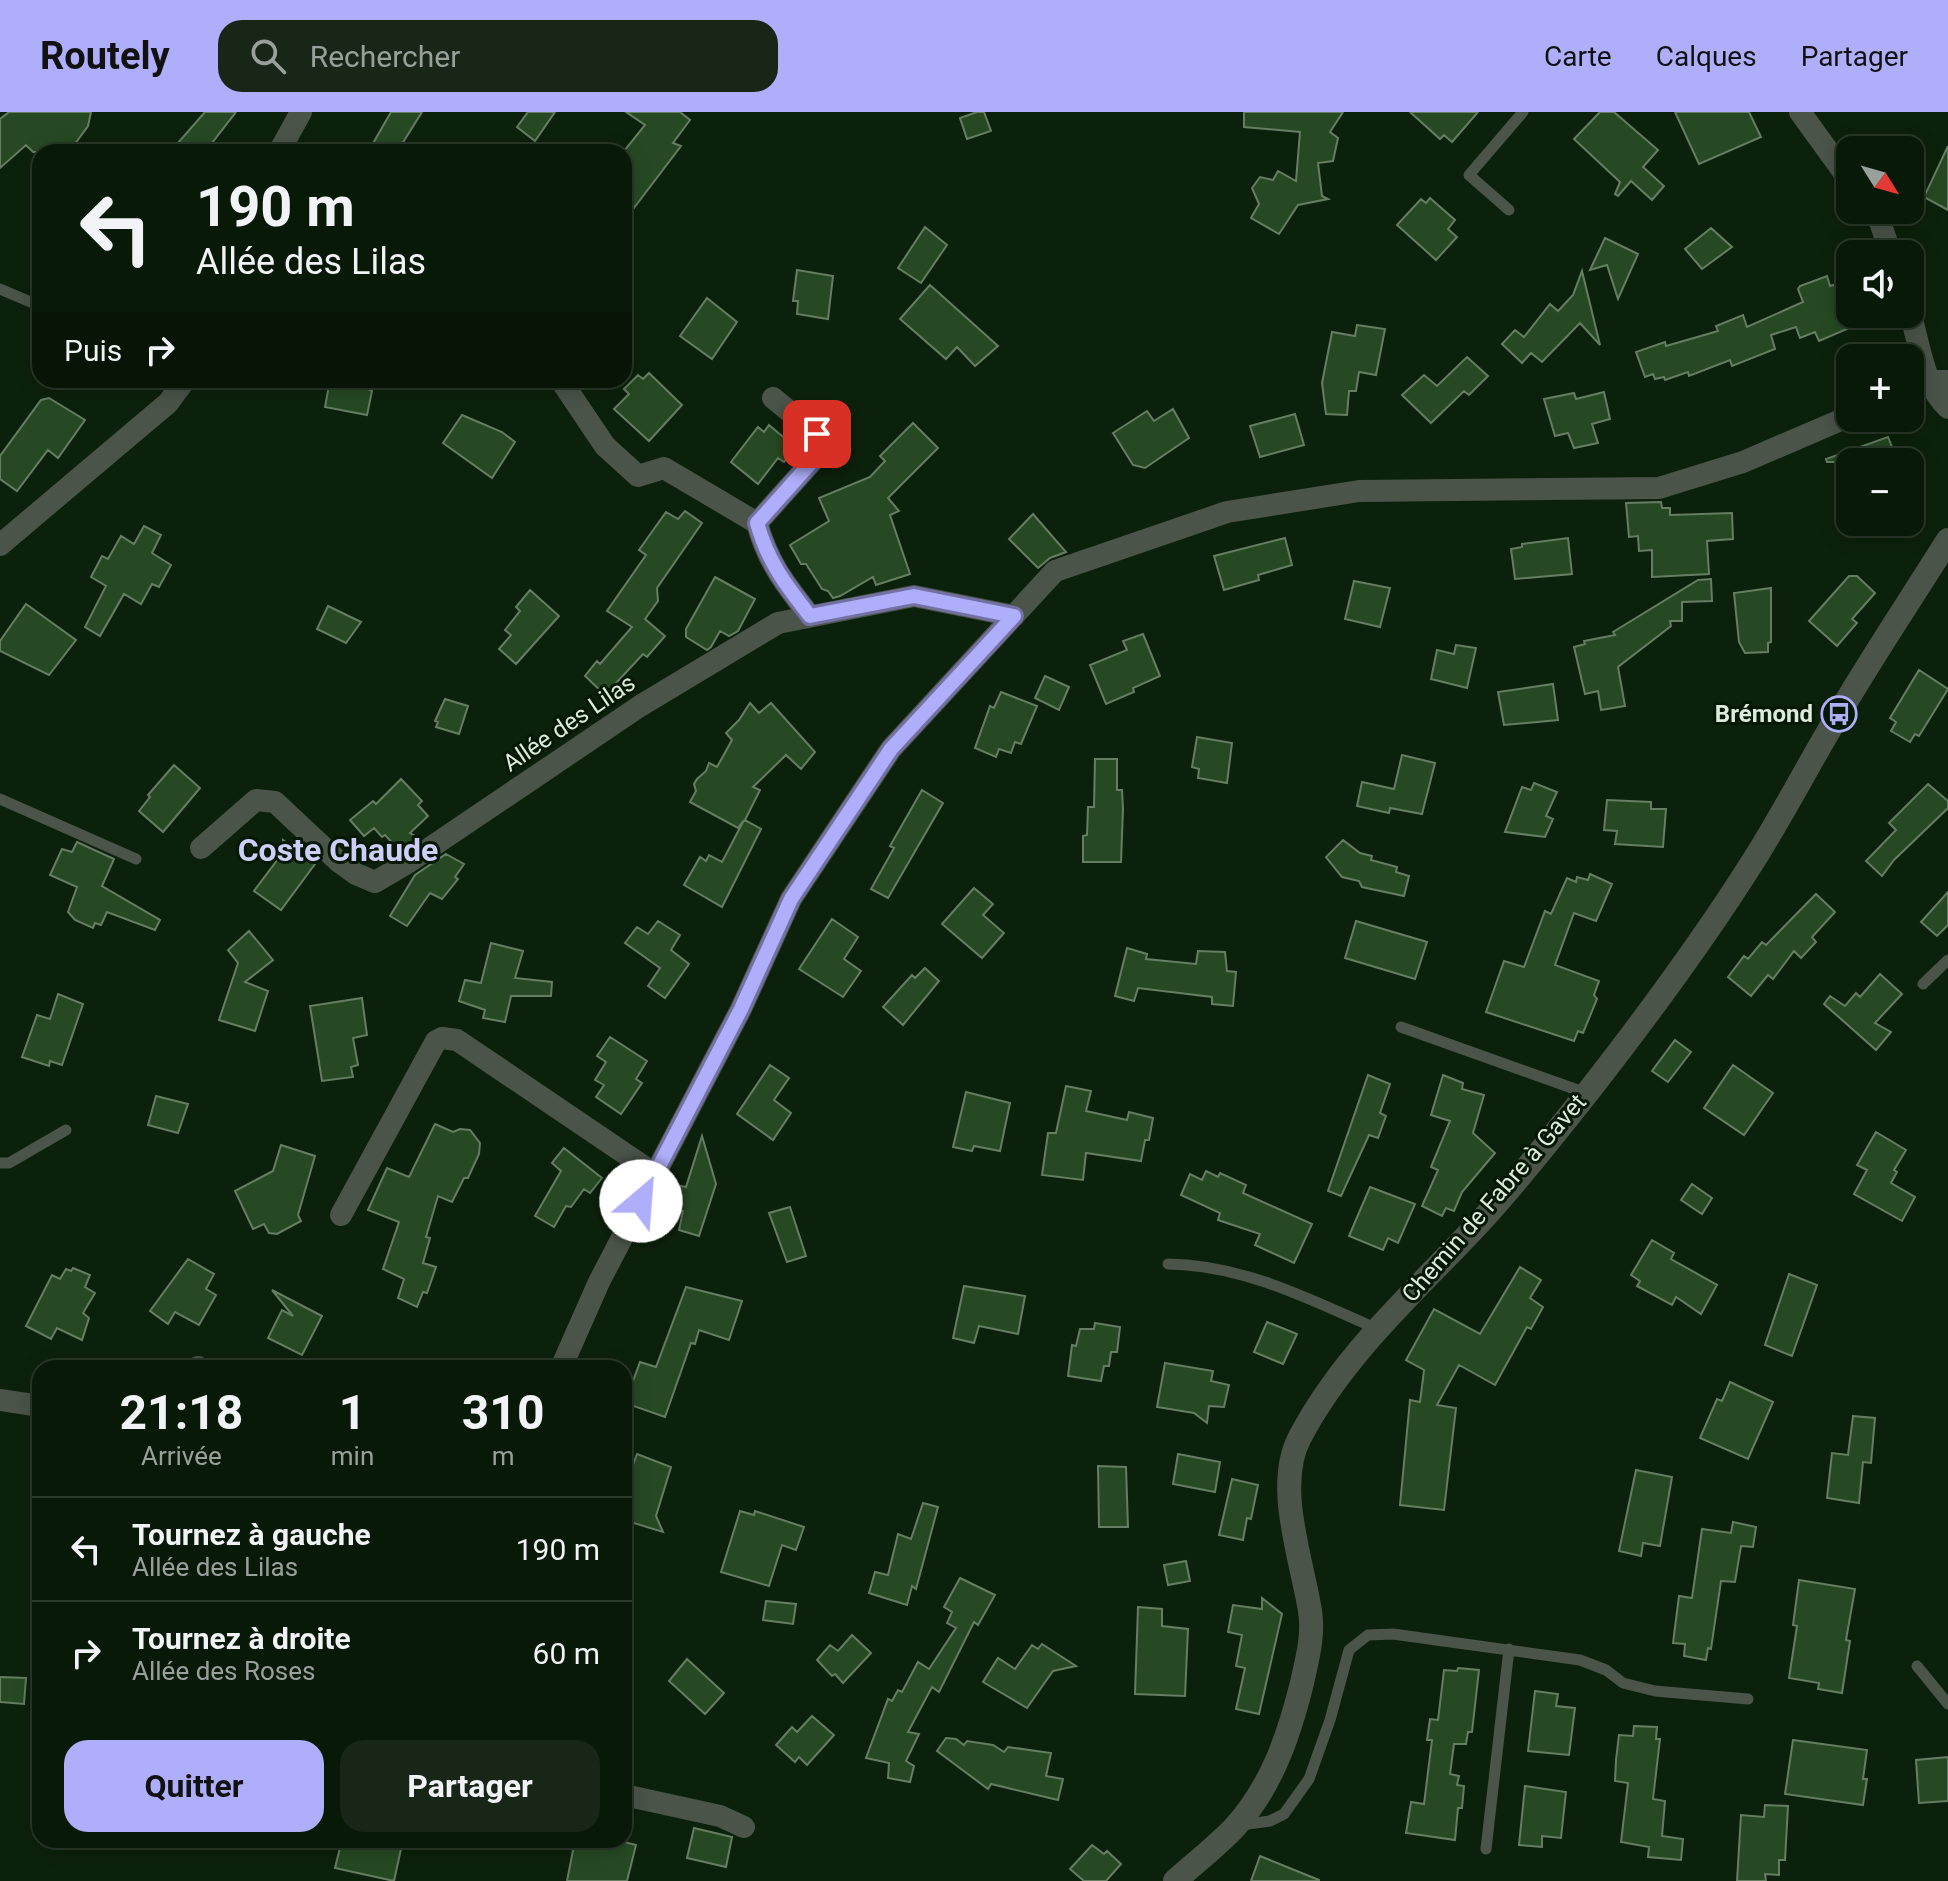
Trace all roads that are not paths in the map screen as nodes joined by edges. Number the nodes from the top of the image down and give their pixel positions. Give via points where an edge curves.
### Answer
1 (301, 112) edge
2 (1523, 112) edge
3 (1800, 112) edge
4 (283, 144) edge
5 (1836, 162) edge
6 (1509, 210) dead end
7 (0, 289) edge
8 (32, 303) edge
9 (1914, 328) edge
10 (1929, 384) edge
11 (179, 388) edge
12 (566, 388) edge
13 (773, 398) dead end
14 (1948, 408) edge
15 (1836, 422) edge
16 (757, 523) junction
17 (1948, 540) edge
18 (0, 545) edge
19 (810, 616) junction
20 (1014, 616) junction
21 (0, 799) edge
22 (201, 848) dead end
23 (136, 859) dead end
24 (1948, 960) edge
25 (1923, 984) dead end
26 (1401, 1027) dead end
27 (1587, 1093) junction
28 (66, 1130) dead end
29 (0, 1163) edge
30 (655, 1174) junction
31 (341, 1215) dead end
32 (1168, 1264) dead end
33 (1377, 1329) junction
34 (565, 1360) edge
35 (0, 1400) edge
36 (32, 1405) edge
37 (1509, 1649) junction
38 (1917, 1666) dead end
39 (1748, 1699) dead end
40 (1948, 1704) edge
41 (632, 1797) edge
42 (1236, 1825) junction
43 (744, 1827) dead end
44 (1486, 1849) dead end
45 (1175, 1881) edge

1 - 4 street
2 - 6 lane via 1469,175
3 - 5 street
7 - 8 lane
9 - 10 street
10 - 14 street
11 - 18 street
12 - 16 street via 605,446 638,476 664,468
13 - 16 street via 817,434 820,444 817,456
15 - 20 street via 1743,462 1659,488 1359,491 1227,512 1055,571
16 - 19 street via 774,569
17 - 27 street, Chemin de Fabre à Gavet via 1753,862
19 - 20 street, Allée des Lilas via 914,596
19 - 22 street, Allée des Lilas via 778,623 640,706 375,882 338,861 275,802 256,800
20 - 30 street via 891,749 791,899
21 - 23 lane
24 - 25 lane
26 - 27 lane
27 - 33 street, Chemin de Fabre à Gavet via 1483,1218
28 - 29 lane via 9,1163
30 - 31 street via 457,1040 442,1038
30 - 34 street
32 - 33 lane via 1252,1277
33 - 42 street, Chemin de Fabre à Gavet via 1333,1381 1295,1446 1290,1508 1311,1617 1309,1652 1274,1770
35 - 36 street
37 - 39 lane via 1580,1660 1623,1683 1655,1691
37 - 42 lane via 1368,1635 1349,1650 1309,1779 1284,1814
37 - 44 lane
38 - 40 lane
41 - 43 street via 720,1816
42 - 45 street, Chemin de Fabre à Gavet

